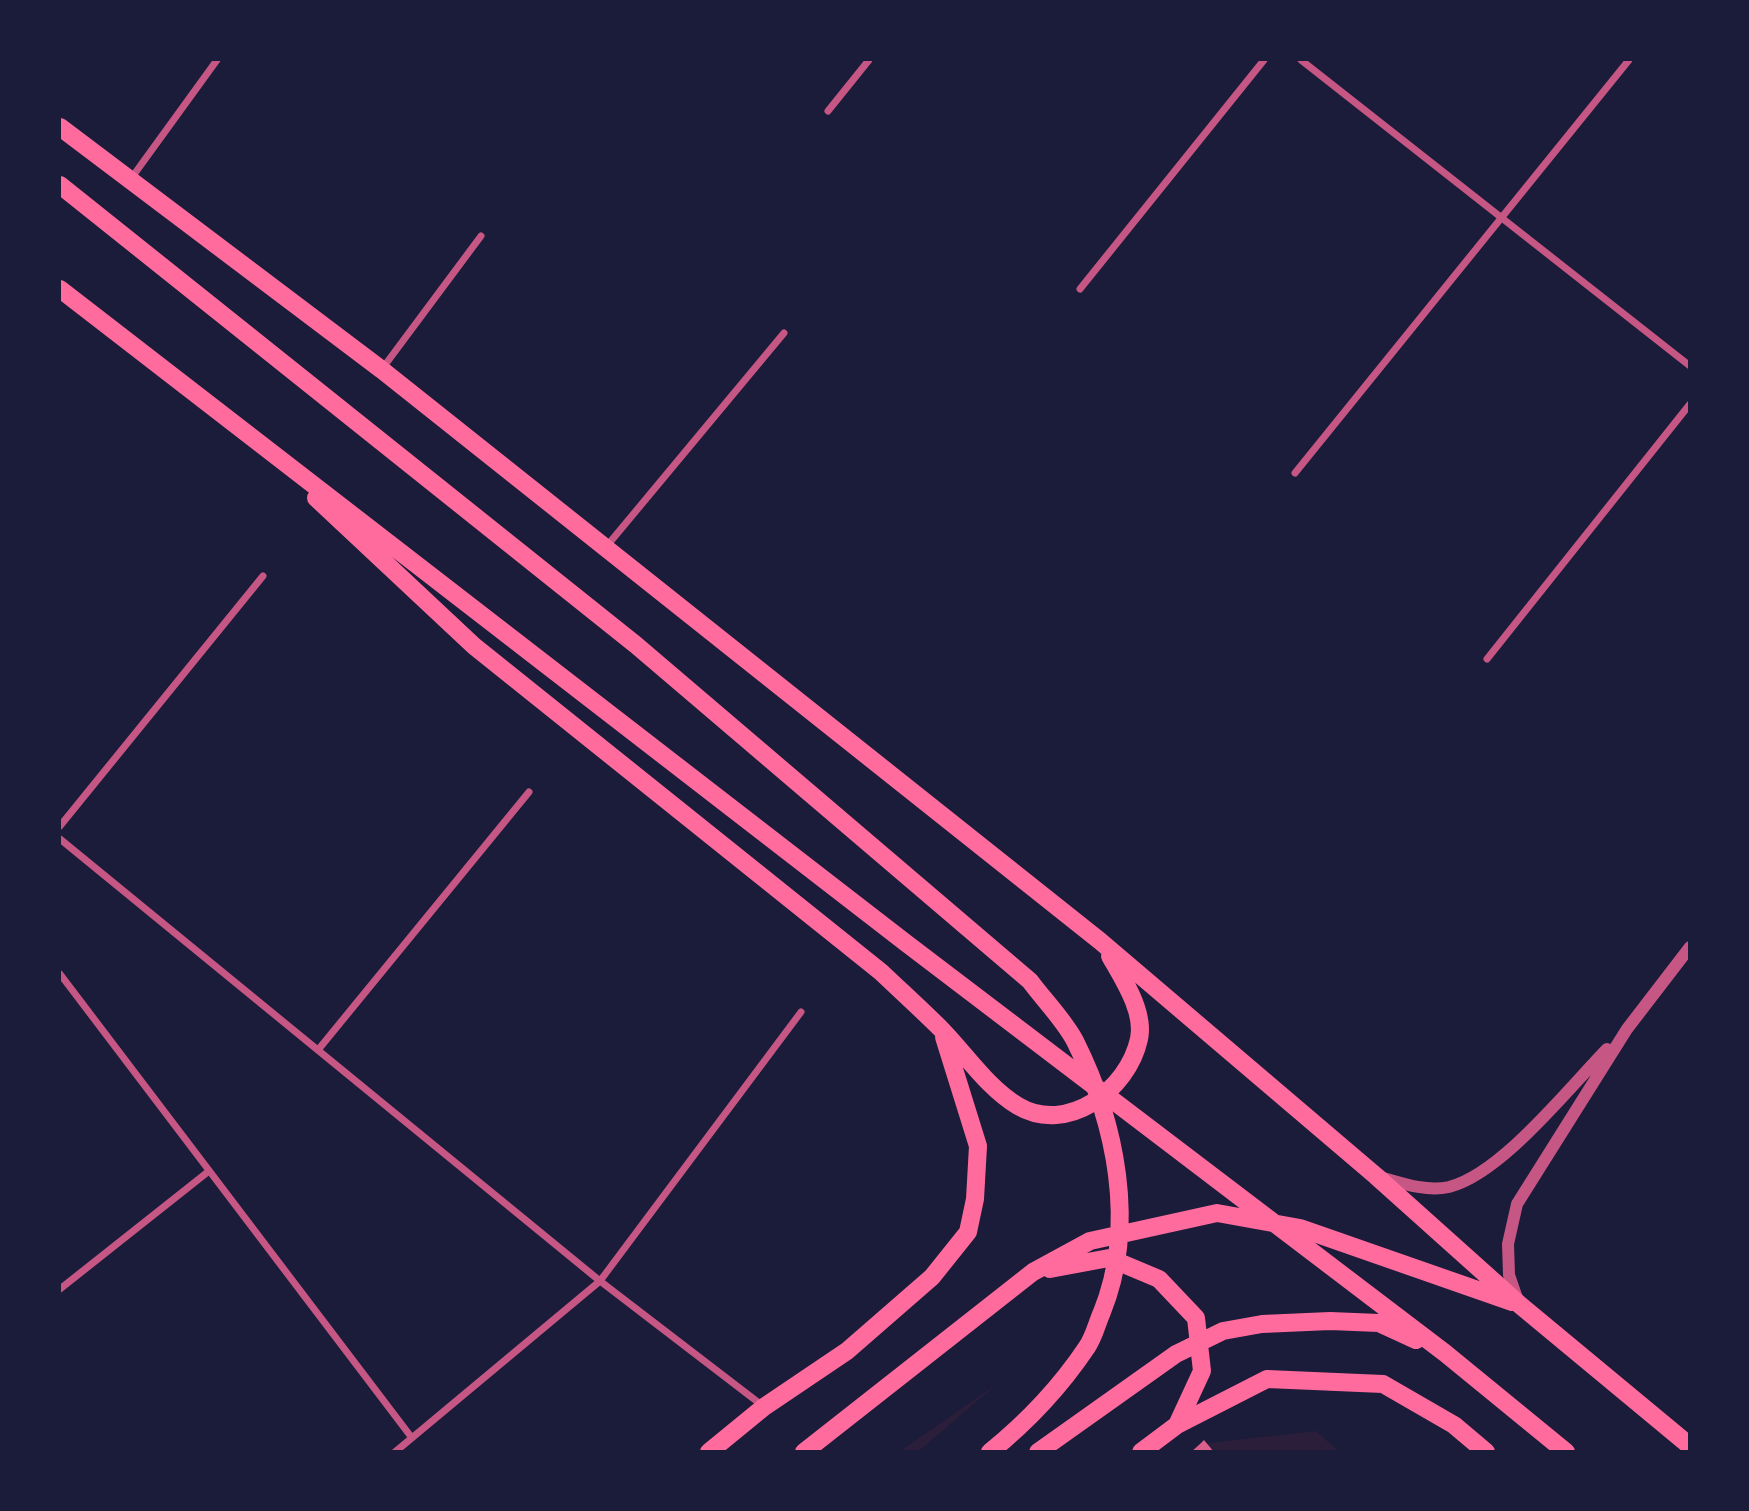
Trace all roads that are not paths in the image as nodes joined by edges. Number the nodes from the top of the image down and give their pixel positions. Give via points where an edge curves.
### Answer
1 (217, 60) edge
2 (869, 60) edge
3 (1264, 60) edge
4 (1301, 60) edge
5 (1629, 60) edge
6 (828, 111) dead end
7 (60, 127) edge
8 (130, 181) junction
9 (60, 185) edge
10 (1502, 218) junction
11 (481, 236) dead end
12 (60, 289) edge
13 (1080, 289) dead end
14 (784, 333) dead end
15 (1689, 366) edge
16 (382, 370) junction
17 (1689, 404) edge
18 (235, 423) junction
19 (1295, 473) dead end
20 (606, 548) junction
21 (263, 576) dead end
22 (1487, 659) dead end
23 (529, 792) dead end
24 (60, 826) edge
25 (60, 839) edge
26 (1100, 941) junction
27 (1689, 947) edge
28 (60, 974) edge
29 (801, 1012) dead end
30 (1627, 1029) junction
31 (942, 1030) junction
32 (318, 1050) junction
33 (209, 1171) junction
34 (1376, 1176) junction
35 (1033, 1272) junction
36 (600, 1281) junction
37 (60, 1289) edge
38 (1520, 1305) junction
39 (1445, 1353) junction
40 (764, 1407) junction
41 (1177, 1425) junction
42 (412, 1438) junction
43 (1689, 1446) edge
44 (395, 1451) edge
45 (709, 1451) edge
46 (804, 1451) edge
47 (990, 1451) edge
48 (1038, 1451) edge
49 (1141, 1451) edge
50 (1486, 1451) edge
51 (1566, 1451) edge

1 - 8 street
2 - 6 street
3 - 13 street
4 - 10 street
5 - 10 street
7 - 8 main road
8 - 16 main road
9 - 47 main road via 636,645 1030,981 1074,1039 1113,1146 1120,1196 1120,1249 1112,1288 1089,1345 1022,1426
10 - 15 street
10 - 19 street
11 - 16 street
12 - 18 main road
14 - 20 street
16 - 20 main road
17 - 22 street
18 - 31 main road via 474,646 881,972
18 - 39 main road
20 - 26 main road
21 - 24 street
23 - 32 street
25 - 32 street
26 - 31 main road via 1132,993 1140,1038 1129,1065 1109,1091 1081,1111 1053,1115 1020,1108 997,1090
26 - 34 main road
27 - 30 street
28 - 33 street
29 - 36 street
30 - 34 street via 1479,1175 1447,1188 1413,1187
30 - 38 street via 1517,1203 1508,1244 1509,1275
31 - 40 main road via 978,1146 968,1232 932,1277 848,1351
32 - 36 street
33 - 37 street
33 - 42 street
34 - 38 main road
35 - 38 main road via 1090,1241 1217,1213 1300,1228
35 - 41 main road via 1109,1258 1158,1279 1196,1318 1202,1371
35 - 46 main road
36 - 40 street
36 - 42 street
38 - 43 main road
39 - 48 main road via 1379,1323 1262,1324 1223,1331 1176,1353
39 - 51 main road
40 - 45 main road
41 - 49 main road
41 - 50 main road via 1267,1379 1383,1384 1454,1425
42 - 44 street

